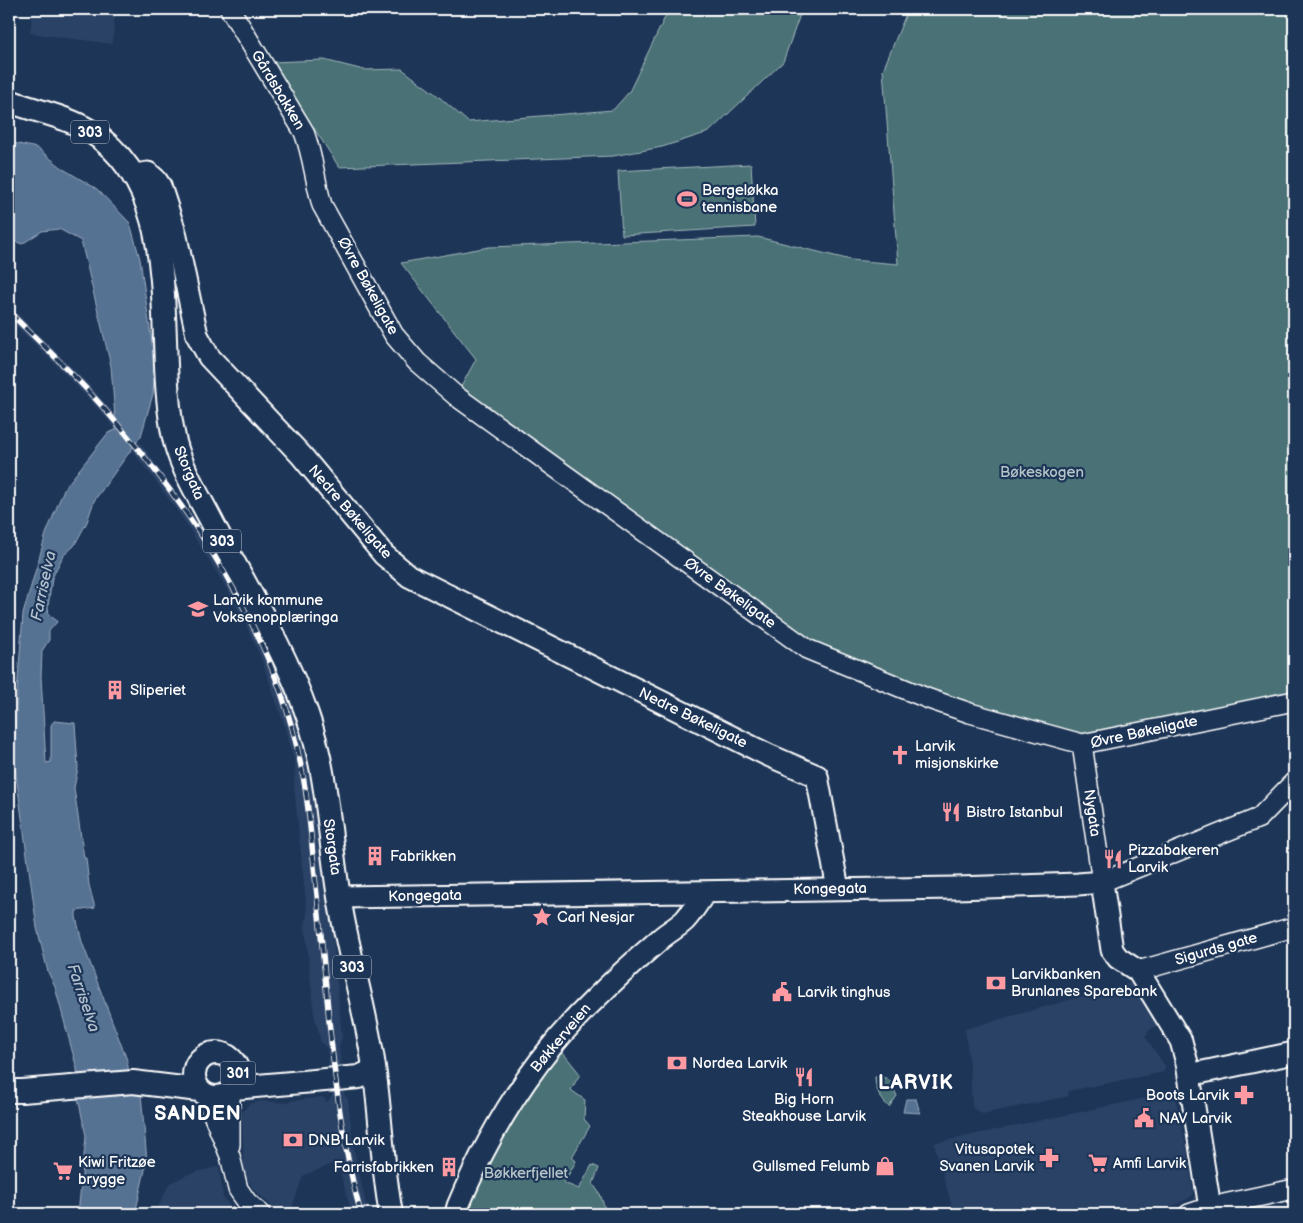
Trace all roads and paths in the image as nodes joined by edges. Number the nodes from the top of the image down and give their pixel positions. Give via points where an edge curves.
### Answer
1 (230, 9) edge
2 (9, 101) edge
3 (315, 176) joint
4 (134, 178) junction
5 (1294, 701) edge
6 (1082, 744) junction
7 (1294, 782) edge
8 (1102, 882) junction
9 (838, 889) junction
10 (705, 892) junction
11 (339, 897) junction
12 (1294, 926) edge
13 (1138, 971) junction
14 (1294, 1053) edge
15 (236, 1066) junction
16 (364, 1070) junction
17 (1189, 1075) junction
18 (9, 1082) edge
19 (199, 1085) junction
20 (70, 1086) junction
21 (232, 1090) junction
22 (9, 1091) edge
23 (230, 1156) junction
24 (1294, 1189) edge
25 (1211, 1211) edge
26 (261, 1214) edge
27 (378, 1214) edge
28 (392, 1214) edge
29 (456, 1214) edge
30 (1189, 1214) edge

1 - 3 street, Gårdsbakken via 304,132
2 - 4 main road, Storgata / 303 via 66,120 90,132 117,154
3 - 6 street, Øvre Bøkeligate via 322,205 384,319 417,362 456,396 806,649 929,700
4 - 9 main road, Nedre Bøkeligate via 148,174 160,186 175,232 197,335 209,358 333,492 384,555 409,576 816,776
4 - 11 main road, Storgata / 303 via 155,228 176,442 187,474 268,627 308,715 320,760
5 - 6 street, Øvre Bøkeligate
6 - 8 street, Nygata
7 - 8 street, Kongegata via 1259,818
8 - 9 main road, Kongegata
8 - 13 main road via 1112,950
9 - 10 main road, Kongegata
10 - 11 main road, Kongegata
10 - 29 main road, Bøkkerveien via 684,921 592,1002 534,1068 503,1114 466,1186
11 - 16 main road, Storgata / 303 via 338,925
12 - 13 street, Sigurds gate
13 - 17 main road via 1181,1041
14 - 17 main road
15 - 16 main road, 301 via 249,1070
15 - 19 main road, 301 via 228,1056 220,1053 200,1059
15 - 21 main road, 301 via 238,1075
16 - 21 main road, 301
16 - 27 main road, Storgata / 303 via 370,1178
16 - 28 main road, Storgata / 303
17 - 25 main road
18 - 20 main road, 301
19 - 20 main road, 301 via 150,1076 133,1082
19 - 21 main road, 301 via 219,1097
19 - 23 street
20 - 22 main road, 301
21 - 23 street
23 - 26 street via 238,1189
24 - 25 street
25 - 30 street

